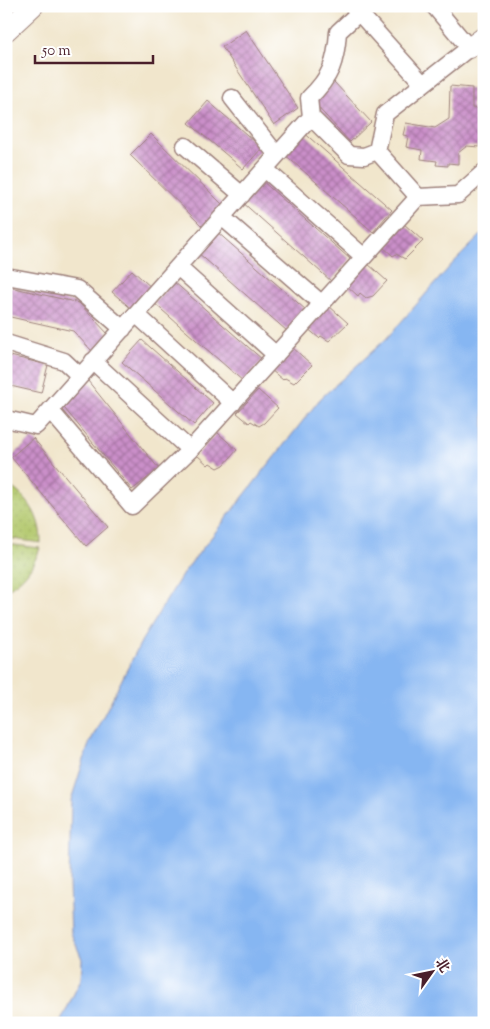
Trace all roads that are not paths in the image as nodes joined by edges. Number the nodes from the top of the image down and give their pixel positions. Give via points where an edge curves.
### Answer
1 (34, 6) edge
2 (434, 6) edge
3 (359, 9) edge
4 (6, 31) edge
5 (476, 43) edge
6 (423, 84) junction
7 (232, 98) dead end
8 (311, 117) junction
9 (185, 146) dead end
10 (377, 151) junction
11 (277, 155) junction
12 (265, 169) junction
13 (484, 172) edge
14 (242, 195) junction
15 (418, 197) junction
16 (222, 217) junction
17 (364, 256) junction
18 (178, 267) junction
19 (6, 276) edge
20 (322, 304) junction
21 (136, 314) junction
22 (123, 329) junction
23 (6, 343) edge
24 (276, 355) junction
25 (94, 362) junction
26 (80, 376) junction
27 (233, 403) junction
28 (50, 410) junction
29 (6, 420) edge
30 (190, 450) junction

1 - 4 street
2 - 5 street
3 - 6 street
3 - 8 street via 338,32 336,59 309,98
5 - 6 street
6 - 10 street via 385,114
7 - 11 street
8 - 10 street via 349,155 356,158
8 - 11 street
9 - 14 street
10 - 15 street
11 - 12 street
12 - 14 street
12 - 17 street
13 - 15 street via 458,195
14 - 16 street
15 - 17 street
16 - 18 street
16 - 20 street
17 - 20 street
18 - 21 street
18 - 24 street
19 - 22 street via 77,289
20 - 24 street
21 - 22 street
21 - 27 street
22 - 25 street
23 - 26 street via 64,361
24 - 27 street
25 - 26 street
25 - 30 street
26 - 28 street
27 - 30 street
28 - 29 street via 36,426
28 - 30 street via 132,506

